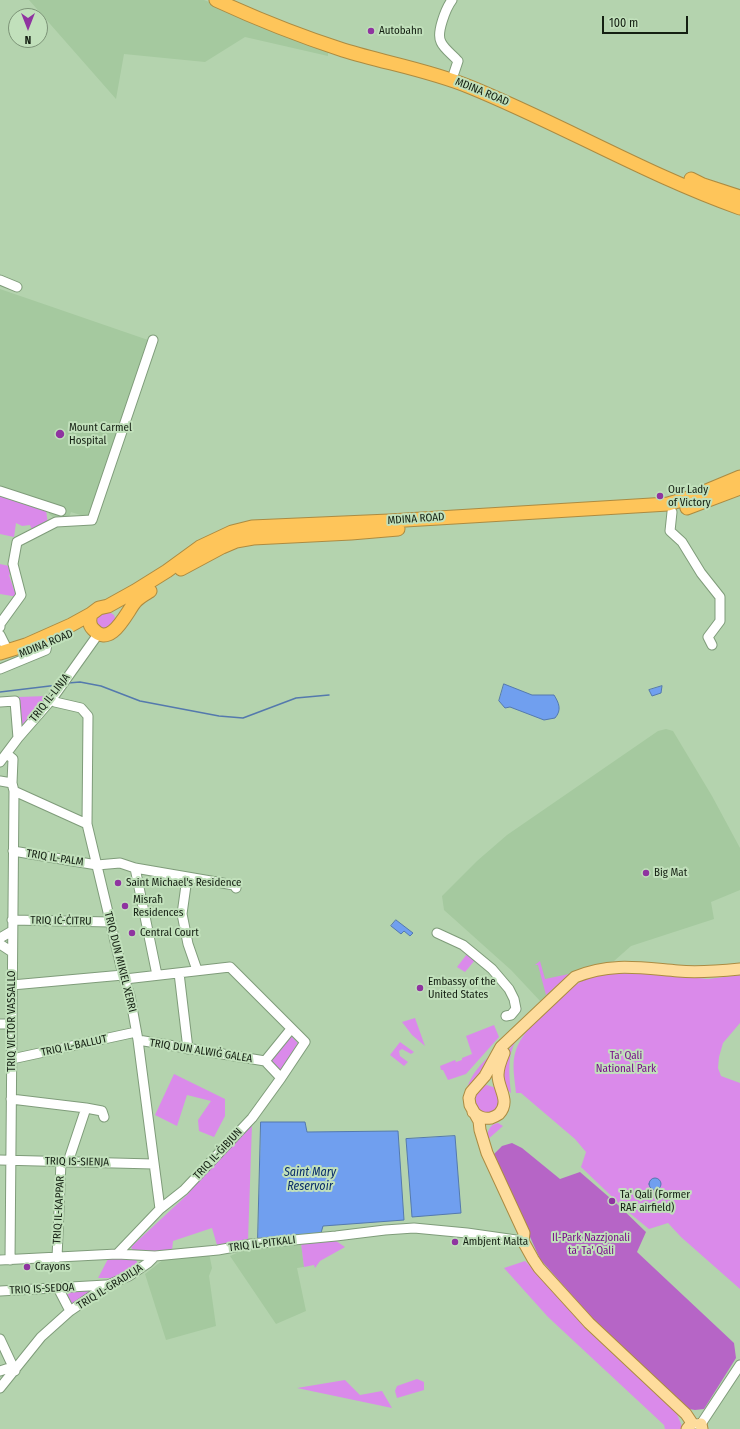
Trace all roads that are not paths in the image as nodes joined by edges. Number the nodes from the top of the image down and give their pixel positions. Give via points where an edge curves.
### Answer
1 (216, 0) edge
2 (234, 0) edge
3 (452, 0) edge
4 (454, 73) junction
5 (740, 197) edge
6 (740, 208) edge
7 (0, 280) edge
8 (17, 287) dead end
9 (153, 340) dead end
10 (740, 477) edge
11 (740, 488) edge
12 (0, 491) edge
13 (61, 511) dead end
14 (672, 512) junction
15 (108, 606) junction
16 (91, 614) junction
17 (120, 623) junction
18 (0, 627) edge
19 (96, 631) junction
20 (0, 635) edge
21 (47, 643) junction
22 (712, 644) dead end
23 (4, 652) edge
24 (0, 662) edge
25 (0, 669) edge
26 (52, 699) junction
27 (0, 702) edge
28 (18, 738) junction
29 (7, 754) junction
30 (0, 762) edge
31 (0, 781) edge
32 (13, 787) junction
33 (87, 824) junction
34 (14, 851) junction
35 (97, 865) junction
36 (135, 868) junction
37 (187, 878) junction
38 (236, 888) dead end
39 (12, 920) junction
40 (110, 922) junction
41 (12, 931) junction
42 (437, 933) dead end
43 (0, 938) edge
44 (0, 944) edge
45 (12, 952) junction
46 (740, 969) edge
47 (197, 970) junction
48 (179, 973) junction
49 (157, 975) junction
50 (124, 977) junction
51 (12, 985) junction
52 (506, 1016) dead end
53 (0, 1024) edge
54 (12, 1024) junction
55 (292, 1029) junction
56 (137, 1036) junction
57 (512, 1037) junction
58 (188, 1049) junction
59 (12, 1059) junction
60 (265, 1061) junction
61 (281, 1078) junction
62 (475, 1087) junction
63 (503, 1092) junction
64 (11, 1099) junction
65 (86, 1108) junction
66 (472, 1111) junction
67 (104, 1117) dead end
68 (491, 1118) junction
69 (483, 1140) junction
70 (0, 1160) edge
71 (11, 1161) junction
72 (65, 1162) junction
73 (153, 1164) junction
74 (160, 1209) junction
75 (523, 1241) junction
76 (117, 1254) junction
77 (155, 1256) junction
78 (57, 1258) junction
79 (0, 1260) edge
80 (10, 1260) junction
81 (108, 1285) junction
82 (58, 1288) junction
83 (0, 1291) edge
84 (70, 1312) junction
85 (0, 1340) edge
86 (740, 1365) edge
87 (13, 1369) junction
88 (0, 1371) edge
89 (0, 1388) edge
90 (695, 1426) edge

1 - 6 highway, MDINA ROAD via 243,13 342,50 435,74 469,86 702,194
2 - 4 highway, MDINA ROAD via 345,43
3 - 4 street via 448,4 440,30 440,42 458,61
4 - 5 highway, MDINA ROAD via 514,96 703,185
7 - 8 street
9 - 18 street via 92,520 56,522 17,542 13,564 21,595
10 - 15 highway, MDINA ROAD via 668,504 252,527 232,532 200,547 168,571
11 - 14 highway, MDINA ROAD
12 - 13 street
14 - 17 highway, MDINA ROAD via 512,520 236,541 176,572 136,601
14 - 22 street via 670,531 682,542 720,597 720,621 708,637
15 - 16 highway, MDINA ROAD via 99,608
15 - 17 highway via 119,614
16 - 19 highway via 90,624
16 - 23 highway, MDINA ROAD via 32,642
17 - 19 highway, MDINA ROAD via 110,634
19 - 21 highway, MDINA ROAD via 70,632
19 - 26 street, TRIQ IL-LINJA
20 - 23 street
21 - 24 highway, MDINA ROAD
21 - 25 street via 46,650
26 - 28 street, TRIQ IL-LINJA
26 - 33 street, TRIQ DUN MIKIEL XERRI via 81,708 88,716
27 - 28 street via 15,701
28 - 29 street, TRIQ IL-LINJA
29 - 30 street, TRIQ IL-LINJA
29 - 32 street, TRIQ VICTOR VASSALLO via 13,759
31 - 32 street
32 - 33 street
32 - 34 street, TRIQ VICTOR VASSALLO
33 - 35 street, TRIQ DUN MIKIEL XERRI
34 - 35 street, TRIQ IL-PALM
34 - 39 street, TRIQ VICTOR VASSALLO
35 - 36 street, TRIQ IL-PALM via 120,863
35 - 40 street, TRIQ DUN MIKIEL XERRI
36 - 37 street, TRIQ IL-PALM
36 - 49 street
37 - 38 street, TRIQ IL-PALM via 234,885
37 - 47 street via 182,914
39 - 40 street, TRIQ IĊ-ĊITRU
39 - 41 street, TRIQ VICTOR VASSALLO
40 - 50 street, TRIQ DUN MIKIEL XERRI
41 - 43 street
41 - 45 street, TRIQ VICTOR VASSALLO
42 - 52 street via 463,945 492,969 509,989 516,1009 511,1015
44 - 45 street
45 - 51 street, TRIQ VICTOR VASSALLO
46 - 57 main road via 695,972 627,967 589,971 575,977
47 - 48 street
47 - 55 street via 230,967
48 - 49 street
48 - 58 street
49 - 50 street
50 - 51 street
50 - 56 street, TRIQ DUN MIKIEL XERRI
51 - 54 street, TRIQ VICTOR VASSALLO
53 - 54 street
54 - 59 street, TRIQ VICTOR VASSALLO
55 - 60 street
55 - 61 street, TRIQ IL-ĠIBJUN via 305,1042
56 - 58 street, TRIQ DUN ALWIĠ GALEA
56 - 59 street, TRIQ IL-BALLUT
56 - 73 street, TRIQ DUN MIKIEL XERRI
57 - 62 main road via 501,1047
57 - 63 main road via 499,1066 498,1076
58 - 60 street, TRIQ DUN ALWIĠ GALEA
59 - 64 street, TRIQ VICTOR VASSALLO
60 - 61 street, TRIQ DUN ALWIĠ GALEA
61 - 74 street, TRIQ IL-ĠIBJUN via 252,1118 184,1190
62 - 63 main road via 487,1083 494,1084
62 - 66 main road via 469,1098
63 - 68 main road via 504,1106 501,1112
64 - 65 street
64 - 71 street, TRIQ VICTOR VASSALLO
65 - 67 street via 102,1111
65 - 72 street, TRIQ IL-KAPPAR
66 - 68 main road via 482,1118
66 - 69 main road via 479,1122
68 - 69 main road via 484,1131
69 - 75 main road via 524,1233
70 - 71 street, TRIQ IS-SIENJA
71 - 72 street, TRIQ IS-SIENJA
71 - 80 street, TRIQ VICTOR VASSALLO
72 - 73 street, TRIQ IS-SIENJA
72 - 78 street, TRIQ IL-KAPPAR
73 - 74 street, TRIQ DUN MIKIEL XERRI
74 - 76 street, TRIQ IL-ĠIBJUN
75 - 77 street, TRIQ IL-PITKALI via 414,1228
75 - 90 main road via 532,1259 578,1312 686,1414
76 - 77 street, TRIQ IL-PITKALI
76 - 78 street, TRIQ IL-PITKALI
77 - 81 street, TRIQ IL-GRADILJA via 129,1276
78 - 80 street, TRIQ IL-PITKALI
79 - 80 street, TRIQ IL-PITKALI
81 - 82 street, TRIQ IS-SEDQA
81 - 84 street, TRIQ IL-GRADILJA
82 - 83 street, TRIQ IS-SEDQA
82 - 84 street
84 - 87 street, TRIQ IL-GRADILJA via 41,1337
85 - 87 street
86 - 90 street
87 - 88 street
87 - 89 street, TRIQ IL-GRADILJA

